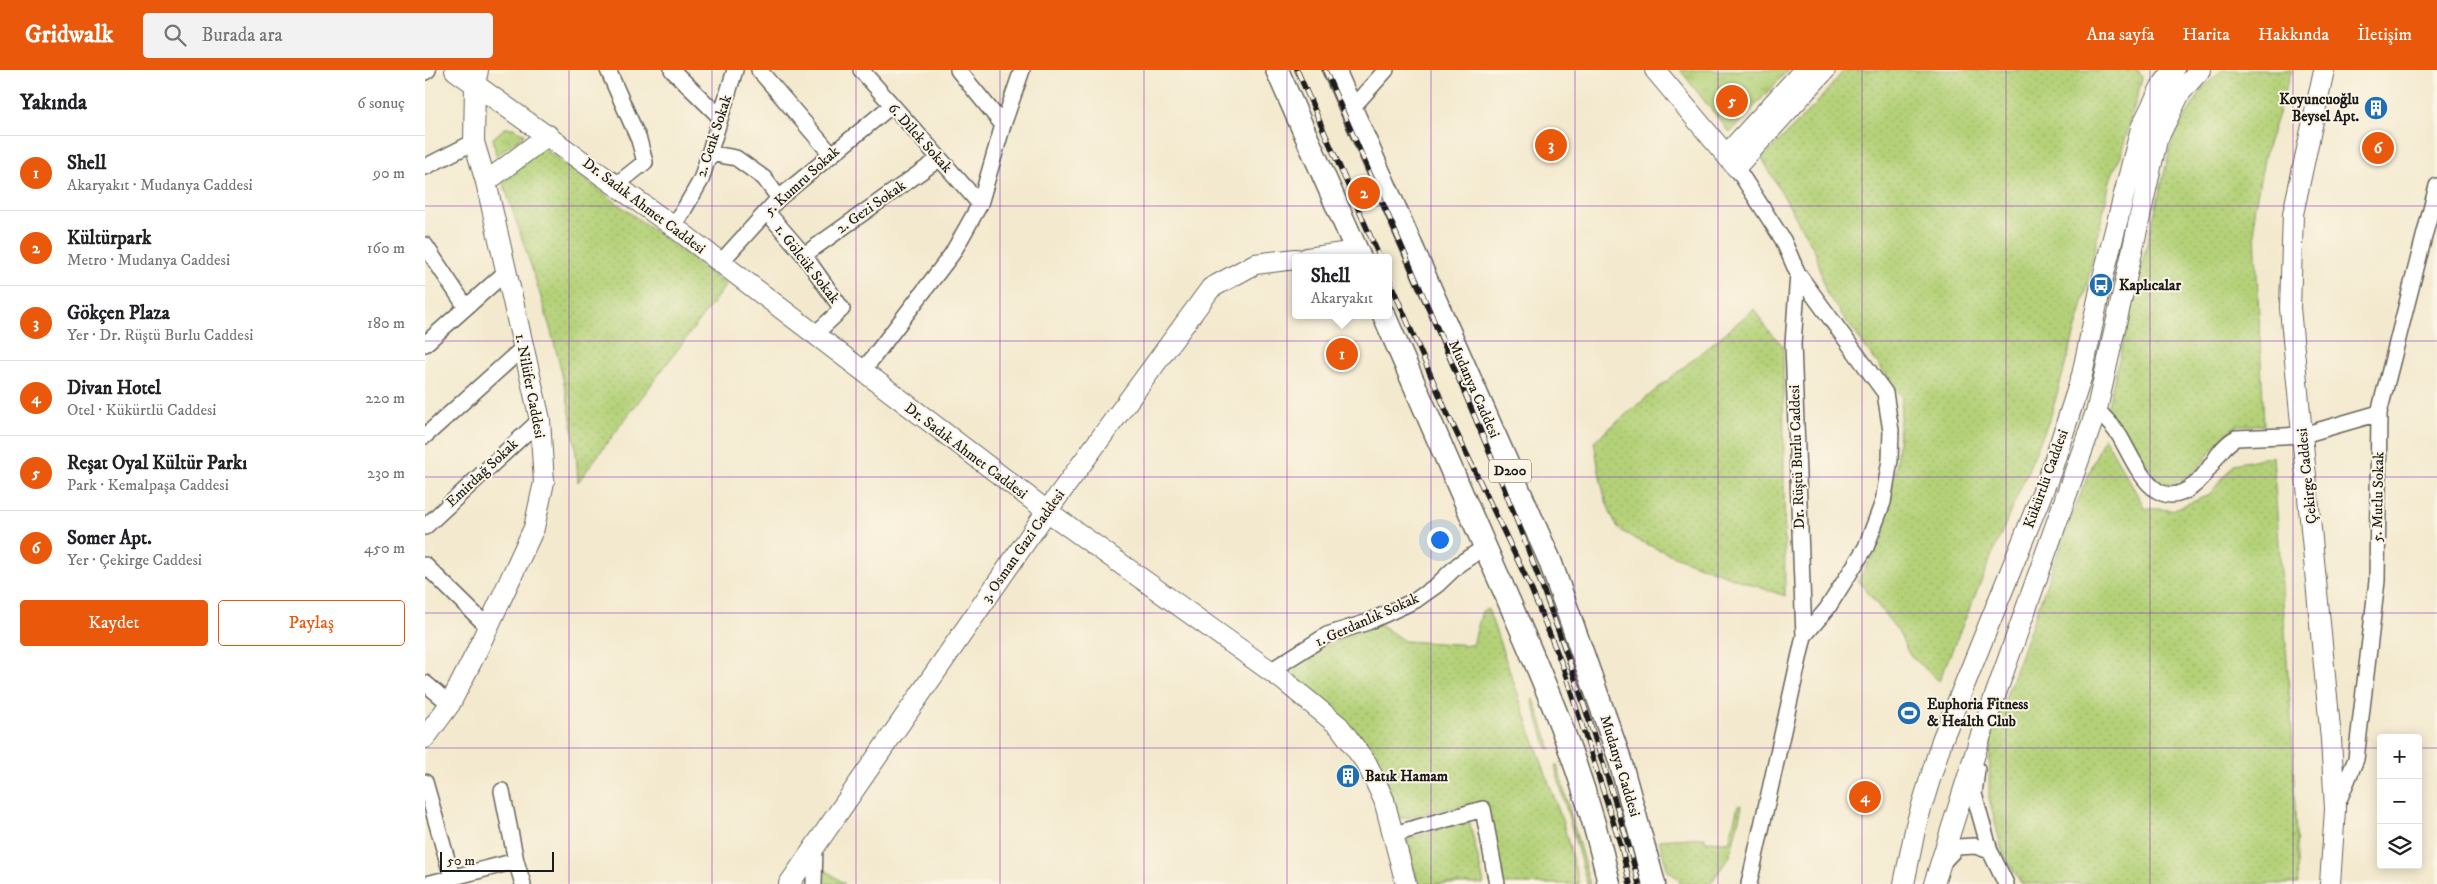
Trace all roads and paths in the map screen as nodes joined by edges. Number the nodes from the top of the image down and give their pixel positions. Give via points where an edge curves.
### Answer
1 (455, 70) edge
2 (608, 70) edge
3 (672, 70) edge
4 (735, 70) edge
5 (759, 70) edge
6 (861, 70) edge
7 (958, 70) edge
8 (1023, 70) edge
9 (1277, 70) edge
10 (1334, 70) edge
11 (1386, 70) edge
12 (1655, 70) edge
13 (1804, 70) edge
14 (1825, 70) edge
15 (2174, 70) edge
16 (2201, 70) edge
17 (2324, 70) edge
18 (477, 78) edge
19 (2158, 78) edge
20 (891, 106) junction
21 (1351, 109) junction
22 (720, 116) junction
23 (2167, 116) junction
24 (1003, 125) junction
25 (547, 134) junction
26 (475, 142) junction
27 (709, 153) junction
28 (831, 154) junction
29 (939, 159) junction
30 (1731, 161) junction
31 (425, 167) edge
32 (486, 182) junction
33 (616, 186) junction
34 (2437, 186) edge
35 (779, 198) junction
36 (980, 204) junction
37 (767, 212) junction
38 (674, 227) junction
39 (425, 245) edge
40 (1359, 254) edge
41 (804, 255) junction
42 (1292, 259) edge
43 (720, 263) junction
44 (507, 271) junction
45 (1798, 274) junction
46 (466, 307) junction
47 (1386, 319) edge
48 (814, 335) junction
49 (428, 337) edge
50 (524, 347) junction
51 (862, 372) junction
52 (2097, 409) junction
53 (2379, 413) junction
54 (540, 420) junction
55 (425, 436) edge
56 (2294, 436) junction
57 (1047, 511) junction
58 (425, 527) edge
59 (1485, 547) junction
60 (425, 566) edge
61 (487, 626) junction
62 (1804, 636) junction
63 (1270, 671) junction
64 (425, 683) edge
65 (450, 704) junction
66 (425, 738) edge
67 (1980, 738) junction
68 (425, 782) edge
69 (502, 791) dead end
70 (2335, 809) junction
71 (1394, 834) junction
72 (815, 844) junction
73 (1990, 851) junction
74 (516, 861) junction
75 (1942, 863) junction
76 (453, 877) junction
77 (427, 884) edge
78 (523, 884) edge
79 (789, 884) edge
80 (814, 884) edge
81 (1407, 884) edge
82 (1497, 884) edge
83 (1609, 884) edge
84 (1654, 884) edge
85 (1749, 884) edge
86 (1904, 884) edge
87 (1934, 884) edge
88 (2006, 884) edge
89 (2330, 884) edge

1 - 18 main road, Dr. Sadık Ahmet Caddesi
2 - 33 street via 639,140 645,162
3 - 22 street
4 - 22 street, 2. Cenk Sokak
5 - 28 street
6 - 20 street, 6. Dilek Sokak
7 - 24 street
8 - 24 street
9 - 40 highway
10 - 21 highway, Mudanya Caddesi / D200
11 - 21 street
12 - 30 main road, Dr. Rüştü Burlu Caddesi
13 - 30 main road
14 - 30 main road
15 - 19 main road, Kükürtlü Caddesi
16 - 23 main road, Kükürtlü Caddesi via 2180,93
17 - 56 main road, Çekirge Caddesi via 2293,214 2290,308
18 - 25 main road, Dr. Sadık Ahmet Caddesi
18 - 26 main road, 1. Nilüfer Caddesi
19 - 23 main road
19 - 86 main road, Kükürtlü Caddesi via 2141,128 2082,375 2051,471 1942,740 1916,825
20 - 28 street, 5. Kumru Sokak
20 - 29 street, 6. Dilek Sokak
21 - 84 highway, Mudanya Caddesi / D200 via 1550,561 1619,757
22 - 27 street, 2. Cenk Sokak
23 - 52 main road, Kükürtlü Caddesi via 2157,140
24 - 36 street
25 - 32 main road
25 - 33 main road, Dr. Sadık Ahmet Caddesi
26 - 31 street
26 - 32 main road, 1. Nilüfer Caddesi
27 - 35 street via 736,158 764,178
27 - 38 street, 2. Cenk Sokak via 701,180
28 - 35 street, 5. Kumru Sokak
29 - 36 street, 6. Dilek Sokak
29 - 41 street, 2. Gezi Sokak
30 - 45 street, Dr. Rüştü Burlu Caddesi via 1783,240
32 - 44 main road, 1. Nilüfer Caddesi
33 - 38 main road, Dr. Sadık Ahmet Caddesi
34 - 53 street, 5. Mutlu Sokak
35 - 37 street, 5. Kumru Sokak
36 - 51 street via 952,254
37 - 41 street, 1. Gölcük Sokak
37 - 43 street, 5. Kumru Sokak
38 - 43 main road, Dr. Sadık Ahmet Caddesi
39 - 46 street
41 - 48 street, 1. Gölcük Sokak via 842,309
42 - 57 main road, 3. Osman Gazi Caddesi via 1255,264 1211,288
43 - 48 main road, Dr. Sadık Ahmet Caddesi
44 - 46 street
44 - 50 main road, 1. Nilüfer Caddesi
45 - 62 street, Dr. Rüştü Burlu Caddesi via 1793,344
45 - 62 street via 1885,393 1891,431 1883,502 1866,547 1827,609
46 - 49 street
47 - 59 highway
48 - 51 main road, Dr. Sadık Ahmet Caddesi
50 - 54 main road, 1. Nilüfer Caddesi
50 - 55 street
51 - 57 main road, Dr. Sadık Ahmet Caddesi
52 - 56 street via 2118,433 2150,485 2164,495 2179,494 2194,486 2226,443 2236,438
52 - 67 main road, Kükürtlü Caddesi
53 - 56 street
53 - 70 street, 5. Mutlu Sokak via 2377,580 2356,759
54 - 58 street, Emirdağ Sokak
54 - 61 main road, 1. Nilüfer Caddesi via 544,482 534,528
56 - 70 main road, Çekirge Caddesi via 2331,739
57 - 63 main road, Dr. Sadık Ahmet Caddesi
57 - 72 main road, 3. Osman Gazi Caddesi
59 - 63 street, 1. Gerdanlık Sokak via 1416,600 1368,622 1327,635
59 - 83 highway via 1544,680 1576,765
60 - 61 street
61 - 65 main road, 1. Nilüfer Caddesi
62 - 85 street, Dr. Rüştü Burlu Caddesi
63 - 71 main road, Dr. Sadık Ahmet Caddesi via 1339,726 1367,764 1384,800
64 - 65 street
65 - 66 main road, 1. Nilüfer Caddesi
67 - 73 street via 1974,794
67 - 75 main road, Kükürtlü Caddesi
68 - 76 street
69 - 74 street
70 - 89 main road, Çekirge Caddesi
71 - 81 main road, Dr. Sadık Ahmet Caddesi
71 - 82 street via 1483,809
72 - 79 main road, 3. Osman Gazi Caddesi
72 - 80 street
73 - 75 street via 1975,846 1957,847
73 - 88 street
74 - 76 street
74 - 78 street
75 - 87 main road, Kükürtlü Caddesi
76 - 77 street

